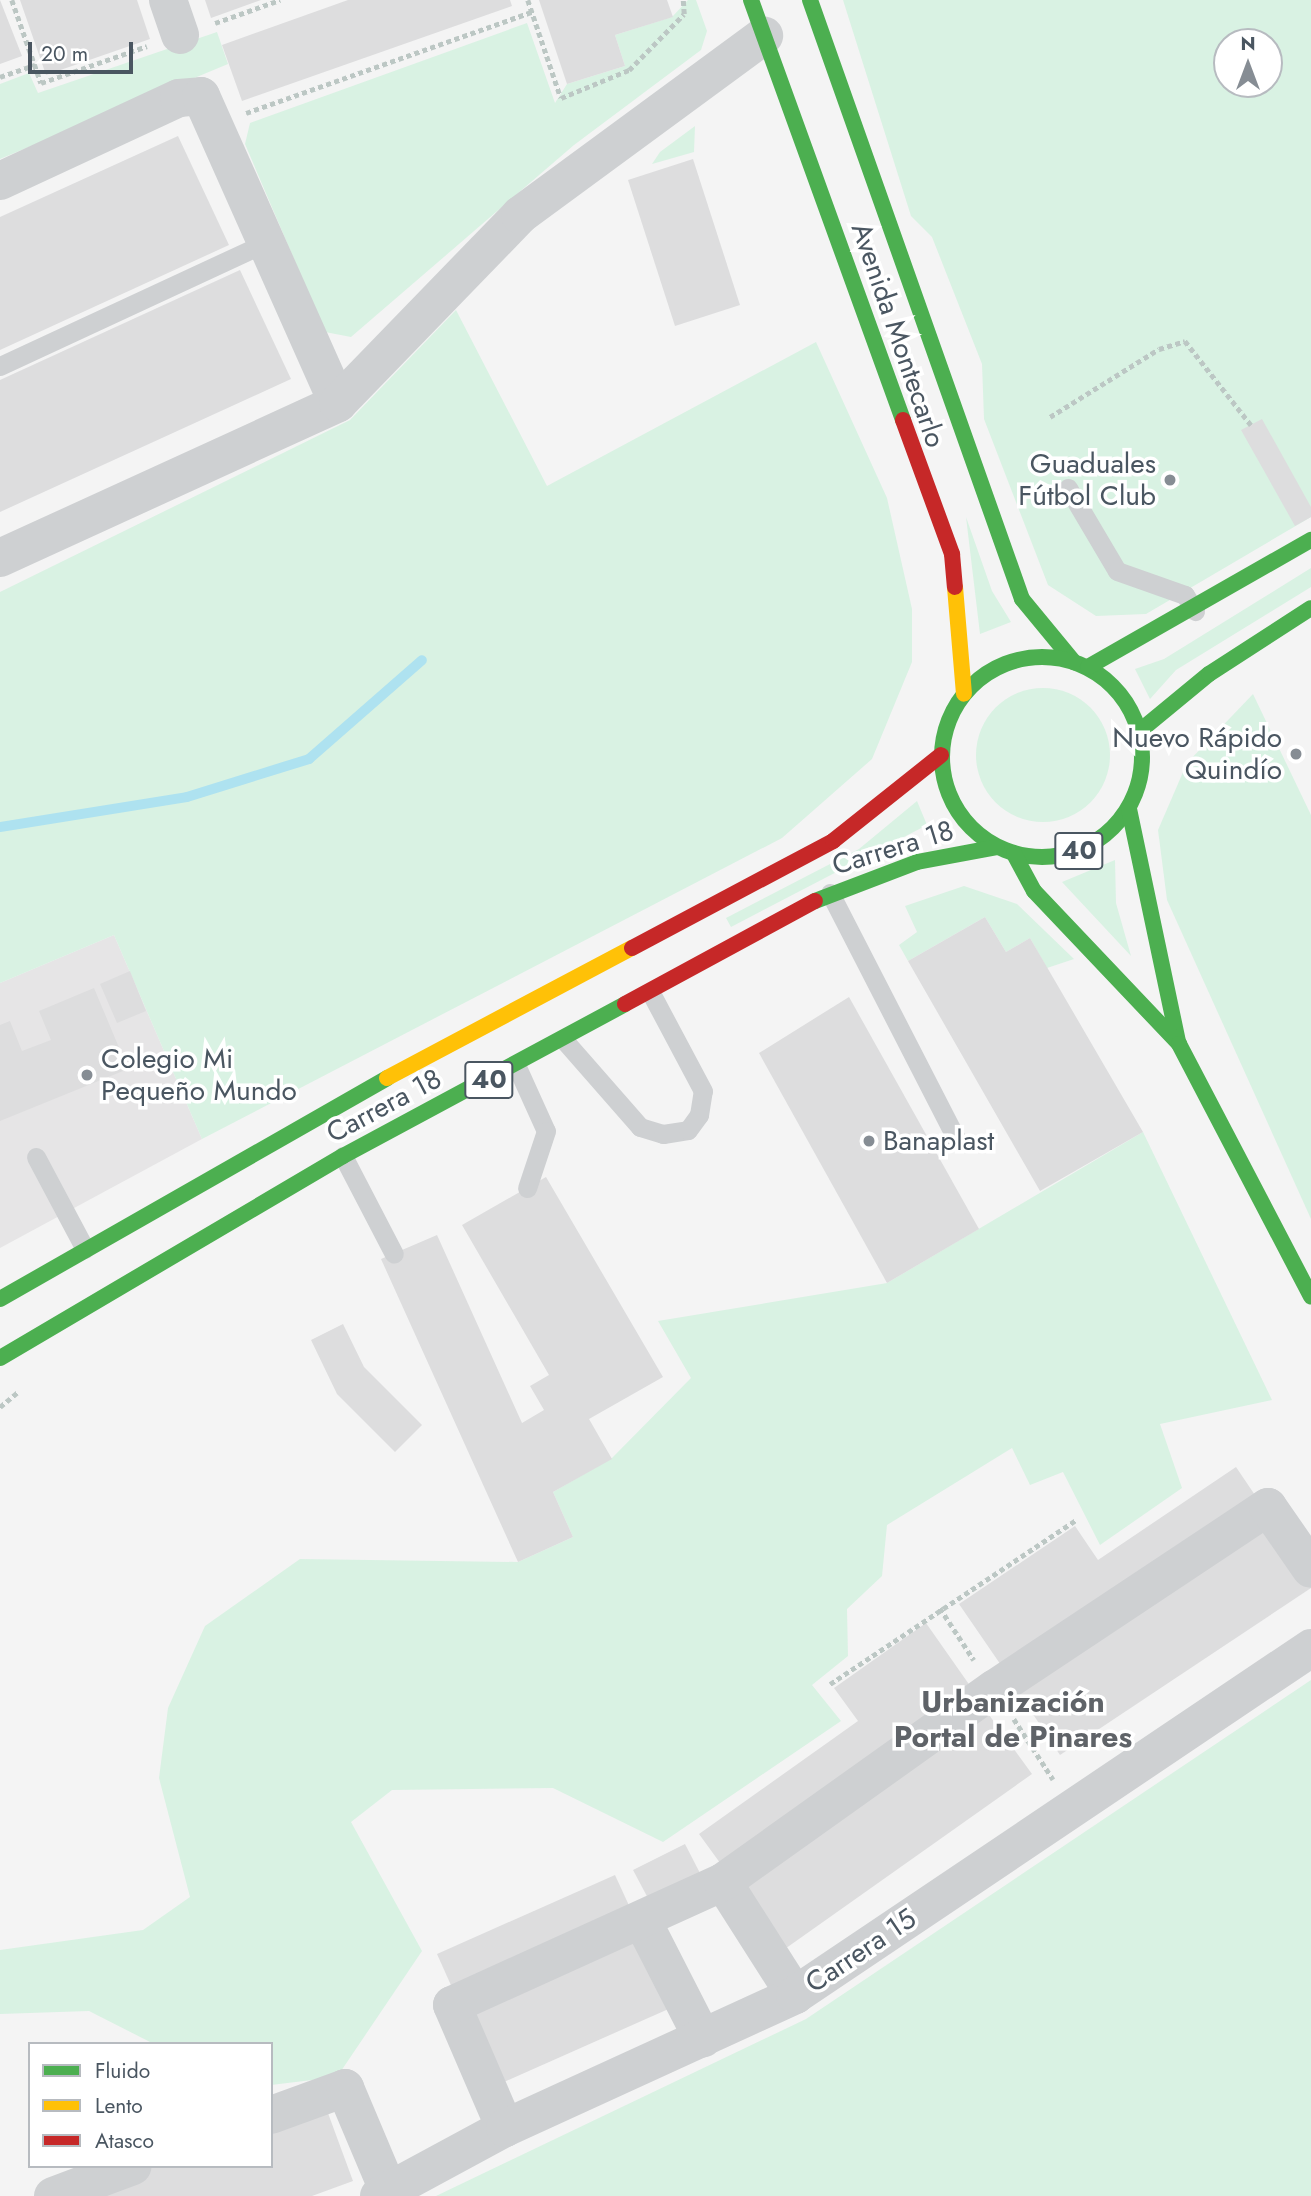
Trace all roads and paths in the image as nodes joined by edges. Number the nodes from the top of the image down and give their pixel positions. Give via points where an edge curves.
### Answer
1 (12, 0) edge
2 (528, 0) edge
3 (683, 0) edge
4 (751, 0) edge
5 (810, 0) edge
6 (532, 12) junction
7 (764, 36) junction
8 (35, 65) junction
9 (0, 77) edge
10 (41, 82) dead end
11 (216, 124) junction
12 (1, 180) edge
13 (265, 243) junction
14 (0, 366) edge
15 (338, 403) junction
16 (1050, 417) dead end
17 (1251, 425) dead end
18 (1068, 488) dead end
19 (1311, 540) edge
20 (0, 558) edge
21 (1311, 608) edge
22 (1195, 611) junction
23 (1081, 664) junction
24 (964, 694) junction
25 (1141, 730) junction
26 (941, 755) junction
27 (1129, 809) junction
28 (997, 847) junction
29 (1014, 854) junction
30 (830, 893) junction
31 (651, 993) junction
32 (563, 1039) junction
33 (1179, 1044) junction
34 (516, 1065) junction
35 (958, 1142) dead end
36 (343, 1156) junction
37 (36, 1157) dead end
38 (527, 1188) dead end
39 (85, 1249) junction
40 (394, 1254) dead end
41 (1311, 1297) edge
42 (0, 1299) edge
43 (0, 1358) edge
44 (14, 1398) dead end
45 (0, 1407) edge
46 (1076, 1520) dead end
47 (1311, 1569) edge
48 (1311, 1648) edge
49 (830, 1684) dead end
50 (723, 1882) junction
51 (643, 1922) junction
52 (795, 1995) junction
53 (703, 2039) junction
54 (273, 2114) edge
55 (505, 2128) junction
56 (128, 2168) edge
57 (384, 2194) edge
58 (53, 2196) edge

1 - 8 path
2 - 6 path
3 - 6 path via 684,14 629,70 561,98
4 - 7 main road, Avenida Montecarlo
5 - 23 main road, Avenida Montecarlo via 1022,599
6 - 11 path
7 - 15 street via 520,215
7 - 24 main road, Avenida Montecarlo via 952,554
8 - 9 path
8 - 10 path
11 - 12 street via 203,99 190,95
11 - 13 street
13 - 14 lane
13 - 15 street
15 - 20 street
16 - 17 path via 1159,349 1185,341
18 - 22 lane via 1117,571 1185,595
19 - 22 main road
21 - 25 main road via 1209,674
22 - 23 main road
23 - 24 main road, 40 via 1014,660
23 - 25 main road via 1114,686
24 - 26 main road, 40 via 947,723
25 - 27 main road, 40 via 1141,778
26 - 28 main road, 40 via 947,793 967,824
26 - 39 main road, Carrera 18 / 40 via 833,841 264,1144
27 - 29 main road, 40 via 1108,834 1079,851 1047,857
27 - 33 main road
28 - 29 main road, 40
28 - 30 main road, Carrera 18 / 40 via 917,862
29 - 33 main road via 1034,891
30 - 31 main road, Carrera 18 / 40
30 - 35 lane
31 - 32 main road, Carrera 18 / 40
31 - 32 lane via 703,1091 699,1115 688,1130 663,1134 640,1127
32 - 34 main road, Carrera 18 / 40
33 - 41 main road
34 - 36 main road, Carrera 18 / 40
34 - 38 lane via 546,1131
36 - 40 lane
36 - 43 main road, Carrera 18 / 40
37 - 39 lane
39 - 42 main road, Carrera 18 / 40
44 - 45 path
46 - 49 path
47 - 50 street via 1268,1507 993,1689
48 - 52 street, Carrera 15
50 - 51 street
50 - 52 street
51 - 53 street
51 - 55 street via 452,2005
52 - 53 street, Carrera 15
53 - 55 street, Carrera 15
54 - 57 street via 345,2088
55 - 57 street, Carrera 15
56 - 58 street

